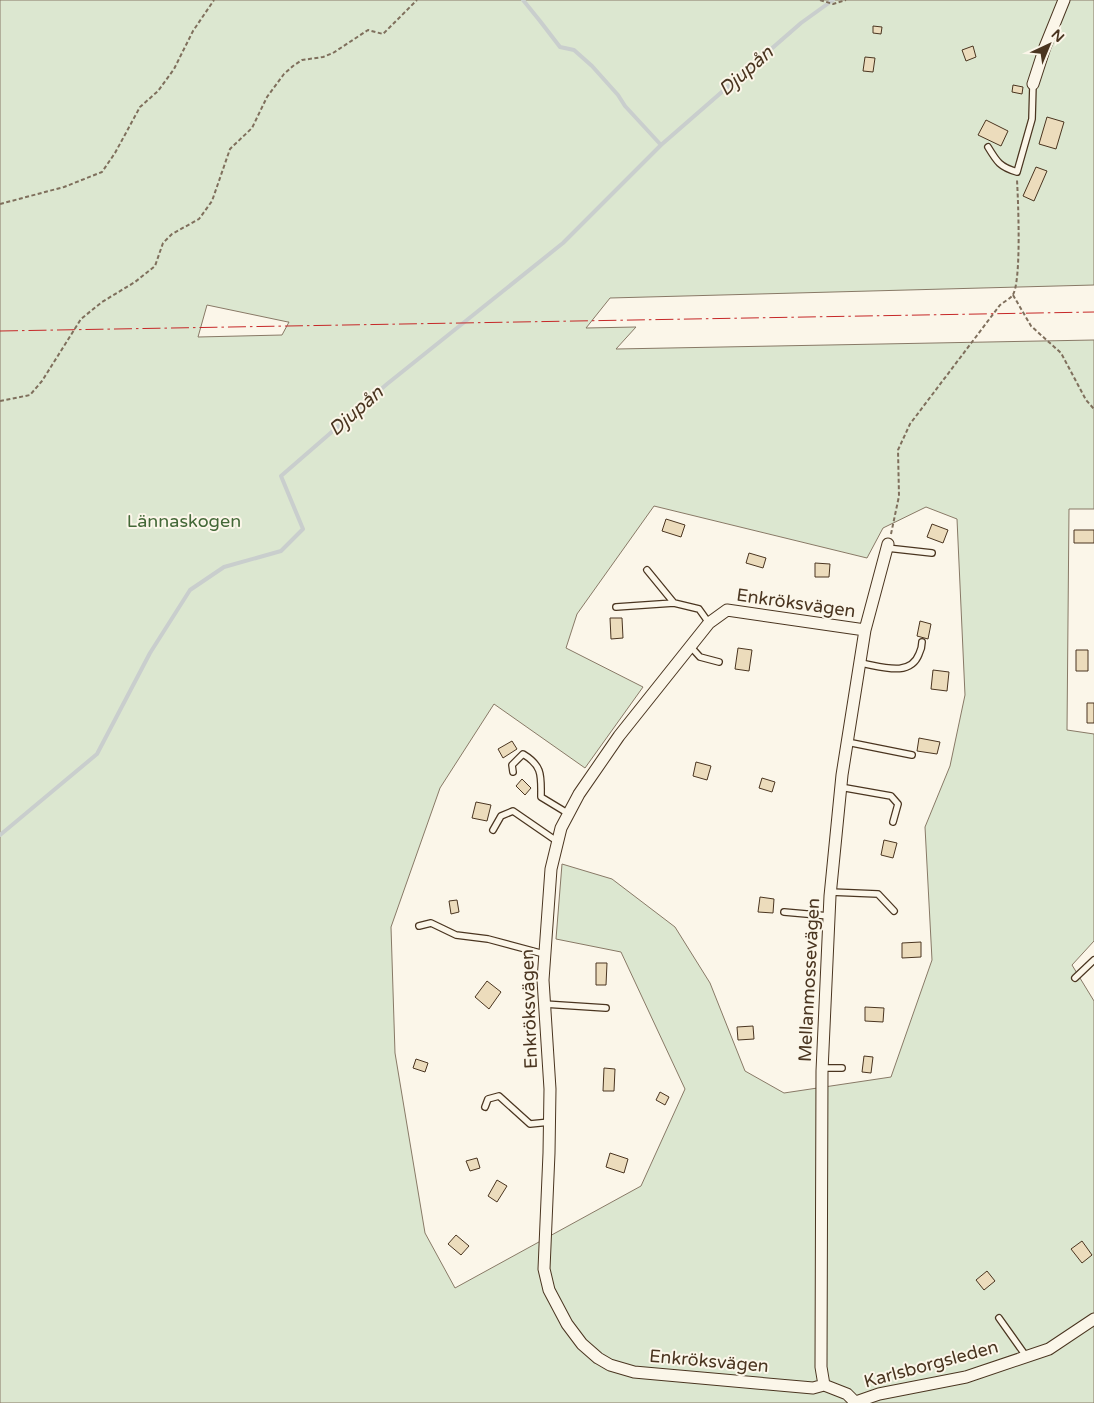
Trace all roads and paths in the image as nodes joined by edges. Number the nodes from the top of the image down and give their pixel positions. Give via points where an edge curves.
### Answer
1 (214, 0) edge
2 (417, 0) edge
3 (820, 0) edge
4 (846, 0) edge
5 (1064, 0) edge
6 (1033, 84) joint
7 (988, 147) dead end
8 (1017, 172) junction
9 (0, 204) edge
10 (1013, 295) junction
11 (0, 402) edge
12 (1094, 409) edge
13 (888, 546) junction
14 (932, 553) dead end
15 (647, 570) dead end
16 (674, 602) junction
17 (616, 607) dead end
18 (708, 623) junction
19 (865, 630) junction
20 (922, 642) dead end
21 (690, 646) junction
22 (720, 662) dead end
23 (860, 663) junction
24 (847, 742) junction
25 (912, 755) dead end
26 (513, 772) dead end
27 (840, 787) junction
28 (568, 814) junction
29 (893, 822) dead end
30 (493, 830) dead end
31 (558, 842) junction
32 (830, 892) junction
33 (894, 911) dead end
34 (784, 912) dead end
35 (829, 916) junction
36 (419, 926) dead end
37 (544, 954) junction
38 (1094, 960) edge
39 (1075, 978) dead end
40 (544, 1004) junction
41 (606, 1008) dead end
42 (822, 1068) junction
43 (842, 1068) dead end
44 (485, 1107) dead end
45 (550, 1122) junction
46 (999, 1318) dead end
47 (1094, 1319) edge
48 (1026, 1356) junction
49 (824, 1385) junction
50 (856, 1402) edge

1 - 9 path via 174,69 158,91 140,107 102,172 64,187
2 - 11 path via 383,34 368,30 334,53 302,60 288,70 267,97 252,128 230,148 212,201 200,219 172,234 163,243 154,266 81,320 30,395
3 - 4 path via 829,3
5 - 6 street
6 - 8 lane via 1032,118
7 - 8 lane via 1005,169
8 - 10 path via 1017,282
10 - 12 path via 1031,326 1060,353
10 - 13 path via 1000,305 910,424 898,450 899,496
13 - 14 lane
13 - 19 street, Mellanmossevägen
15 - 16 lane
16 - 17 lane
16 - 18 lane via 699,609
18 - 19 street, Enkröksvägen via 727,610
18 - 21 street, Enkröksvägen
19 - 23 street, Mellanmossevägen
20 - 23 lane via 912,666 903,669
21 - 22 lane via 700,657
21 - 28 street, Enkröksvägen via 619,736
23 - 24 street, Mellanmossevägen
24 - 25 lane
24 - 27 street, Mellanmossevägen
26 - 28 lane via 512,765 518,758 523,754 530,758 541,771 541,796
27 - 29 lane via 891,796 898,804
27 - 32 street, Mellanmossevägen
28 - 31 street, Enkröksvägen
30 - 31 lane via 501,816 512,811
31 - 37 street, Enkröksvägen via 551,869
32 - 33 lane via 878,894
32 - 35 street, Mellanmossevägen
34 - 35 lane
35 - 42 street, Mellanmossevägen
36 - 37 lane via 432,922 456,935 488,939
37 - 40 street, Enkröksvägen
38 - 39 lane
40 - 41 lane
40 - 45 street, Enkröksvägen
42 - 43 lane
42 - 49 street, Mellanmossevägen via 821,1366
44 - 45 lane via 488,1099 499,1096 530,1124
45 - 49 street, Enkröksvägen via 544,1269 549,1290 582,1344 610,1365 634,1372 813,1388
46 - 48 lane
47 - 48 street, Karlsborgsleden via 1048,1349
48 - 50 street, Karlsborgsleden via 966,1377 879,1394
49 - 50 street via 847,1394

